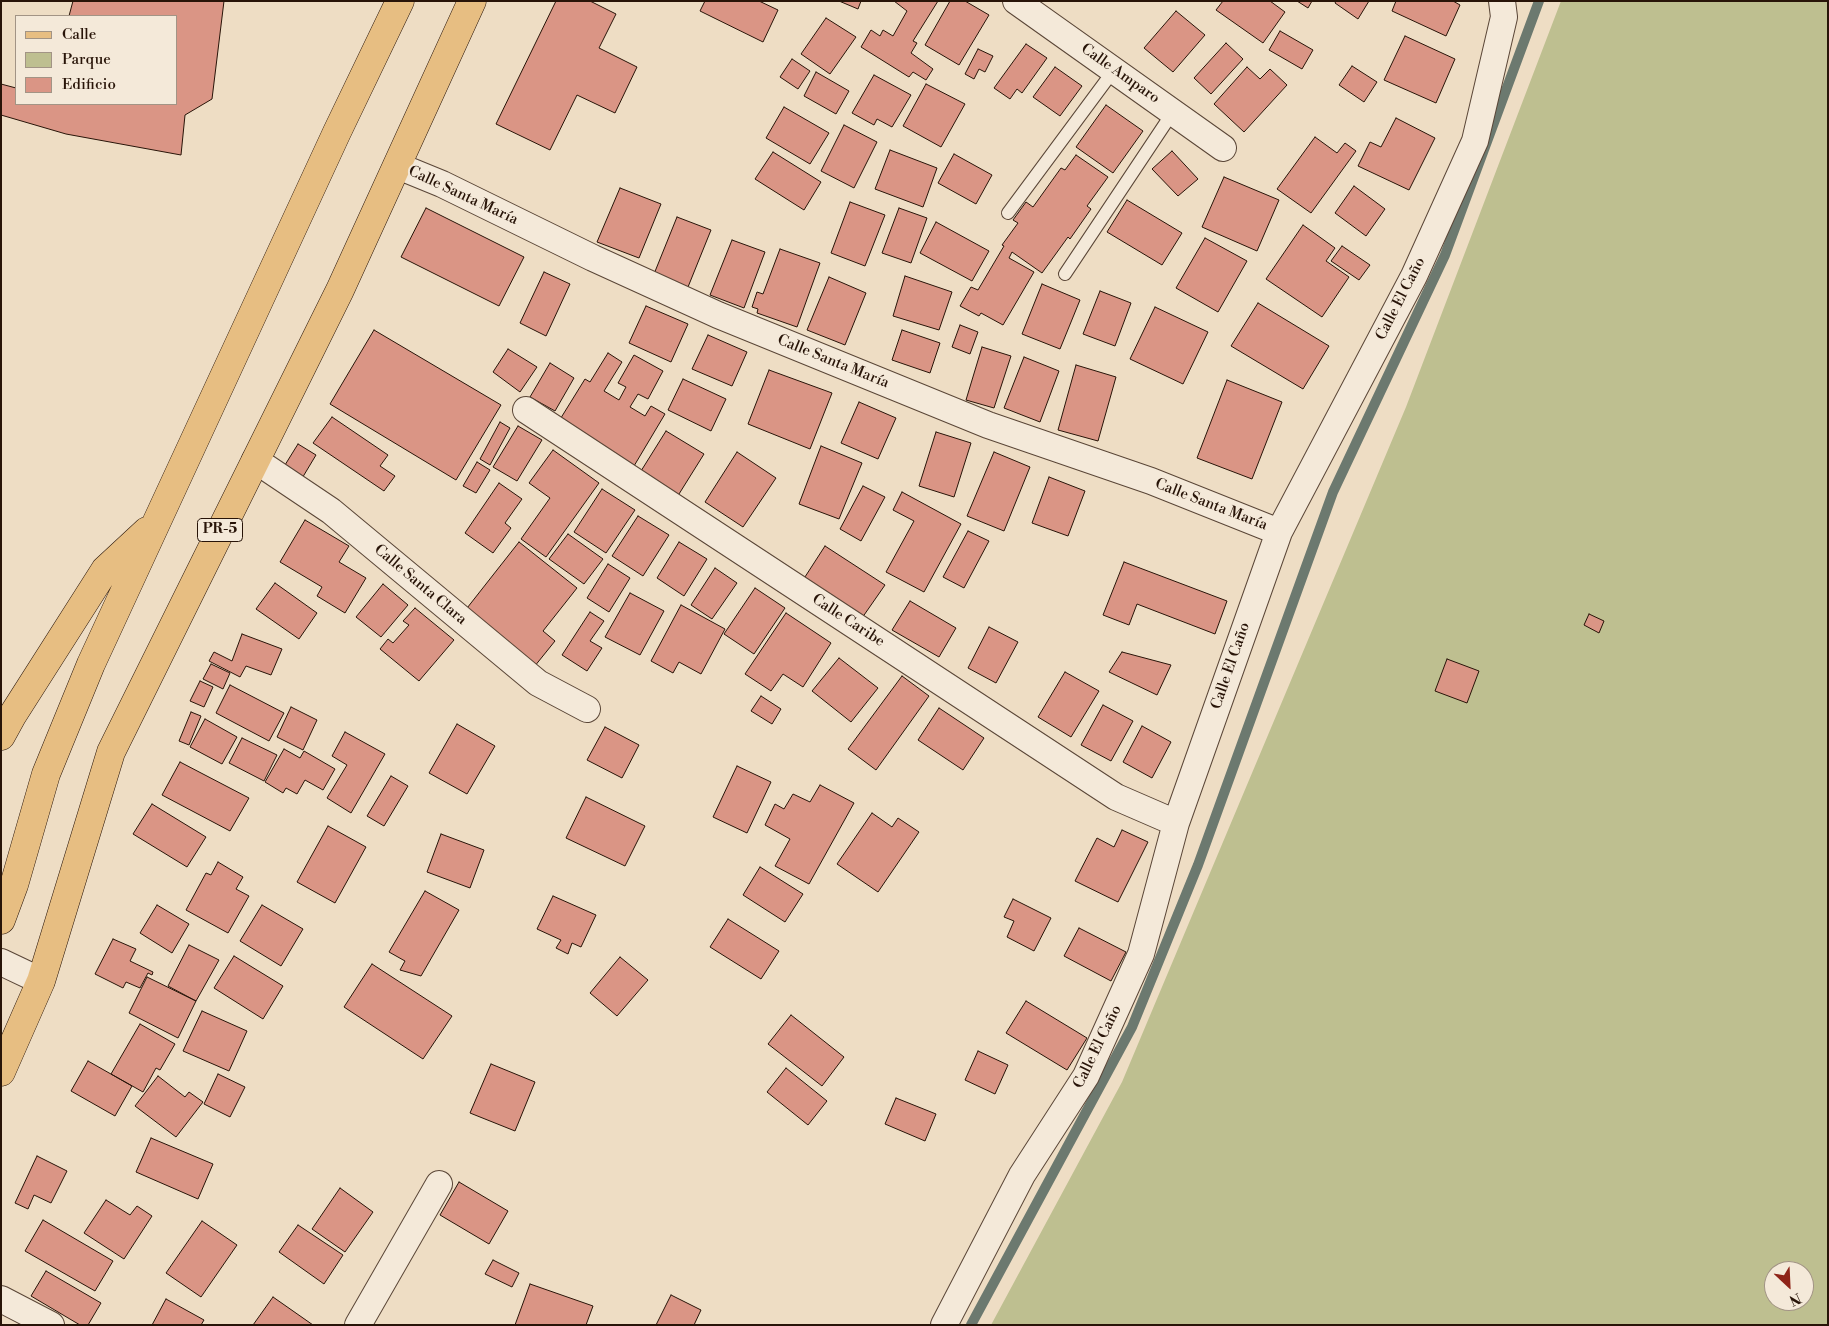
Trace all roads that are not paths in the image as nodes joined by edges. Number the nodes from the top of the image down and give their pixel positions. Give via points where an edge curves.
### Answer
1 (400, 1) edge
2 (472, 1) edge
3 (1016, 1) edge
4 (1502, 1) edge
5 (1114, 70) junction
6 (1172, 112) junction
7 (1223, 148) dead end
8 (398, 166) junction
9 (1008, 213) dead end
10 (1065, 274) dead end
11 (526, 410) dead end
12 (255, 460) junction
13 (156, 524) junction
14 (1279, 532) junction
15 (587, 709) dead end
16 (1, 736) edge
17 (1176, 823) junction
18 (1, 920) edge
19 (1, 962) edge
20 (41, 981) junction
21 (1, 1072) edge
22 (439, 1184) dead end
23 (1, 1299) edge
24 (51, 1325) edge
25 (358, 1325) edge
26 (944, 1325) edge

1 - 13 main road via 336,132
2 - 8 main road, PR-5
3 - 5 street, Calle Amparo
4 - 14 street, Calle El Caño via 1504,17 1475,142 1414,276
5 - 6 street, Calle Amparo
5 - 9 lane
6 - 7 street, Calle Amparo
6 - 10 lane
8 - 12 main road, PR-5
8 - 14 street, Calle Santa María via 718,315 988,425 1151,482
11 - 17 street, Calle Caribe via 1116,797
12 - 15 street, Calle Santa Clara via 331,511 538,683
12 - 20 main road, PR-5 via 112,752
13 - 16 main road via 104,570
13 - 18 main road via 91,664 46,774
14 - 17 street, Calle El Caño
17 - 26 street, Calle El Caño via 1141,954 1086,1076 1022,1175
19 - 20 street
20 - 21 main road, PR-5
22 - 25 street
23 - 24 street

